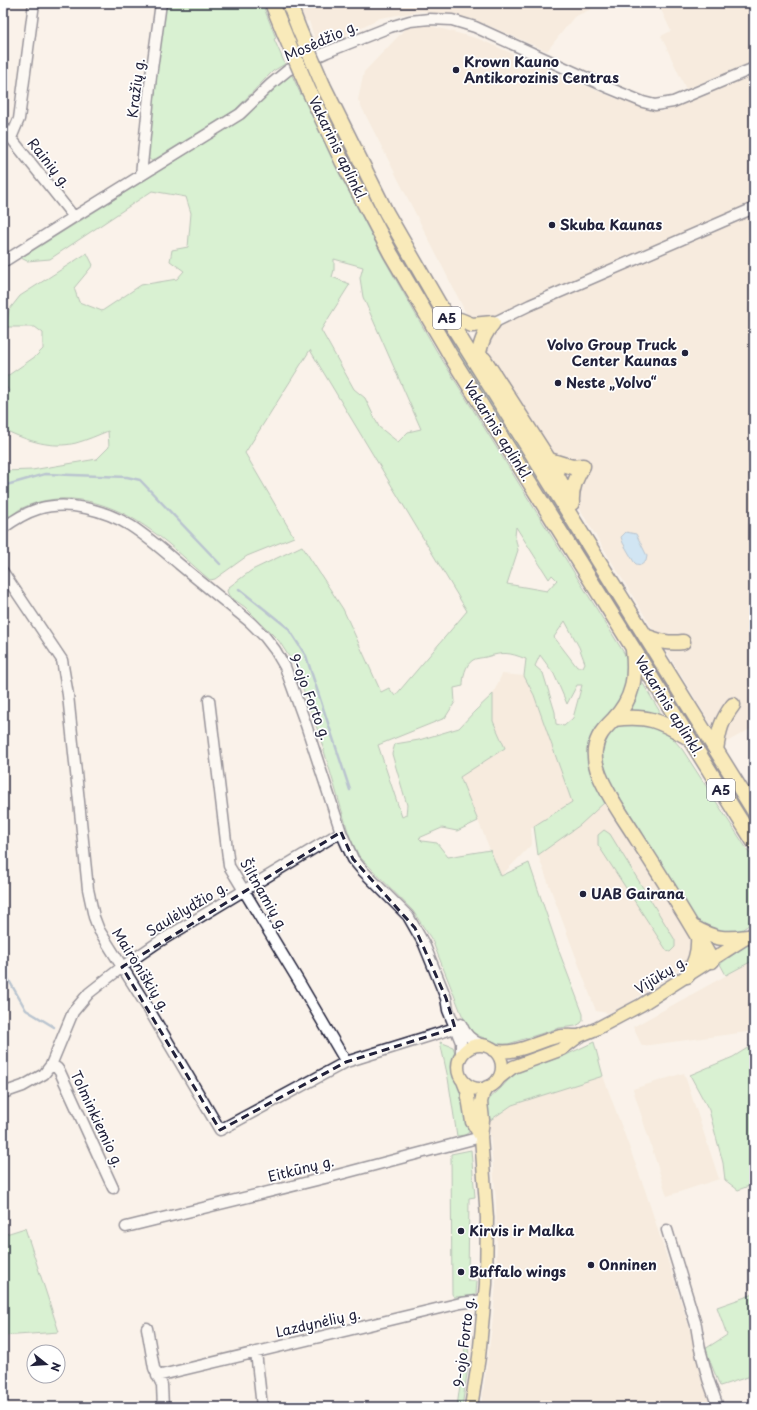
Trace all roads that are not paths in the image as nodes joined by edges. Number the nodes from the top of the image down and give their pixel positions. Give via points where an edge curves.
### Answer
1 (34, 3) edge
2 (161, 3) edge
3 (272, 3) edge
4 (290, 3) edge
5 (754, 68) edge
6 (3, 126) edge
7 (11, 138) junction
8 (141, 175) junction
9 (754, 208) edge
10 (386, 212) junction
11 (74, 217) junction
12 (3, 262) edge
13 (460, 320) junction
14 (493, 323) junction
15 (479, 352) junction
16 (549, 460) junction
17 (572, 503) junction
18 (3, 528) edge
19 (586, 541) junction
20 (3, 572) edge
21 (645, 636) junction
22 (683, 642) dead end
23 (633, 647) junction
24 (209, 700) dead end
25 (733, 705) dead end
26 (614, 719) junction
27 (689, 738) junction
28 (716, 750) junction
29 (754, 811) edge
30 (341, 832) junction
31 (754, 842) edge
32 (244, 891) junction
33 (695, 931) junction
34 (751, 935) edge
35 (712, 961) junction
36 (122, 967) junction
37 (687, 976) junction
38 (459, 1029) junction
39 (579, 1036) junction
40 (487, 1048) junction
41 (461, 1055) junction
42 (346, 1062) junction
43 (51, 1065) junction
44 (498, 1078) junction
45 (463, 1081) junction
46 (487, 1087) junction
47 (3, 1093) edge
48 (481, 1137) junction
49 (113, 1188) dead end
50 (126, 1227) dead end
51 (667, 1230) dead end
52 (485, 1300) junction
53 (147, 1328) dead end
54 (256, 1352) junction
55 (157, 1376) junction
56 (162, 1407) edge
57 (262, 1407) edge
58 (471, 1407) edge
59 (718, 1407) edge

1 - 7 street via 19,119
2 - 8 street, Kražių g.
3 - 23 highway, Vakarinis aplinkl. / A5, bridge via 342,161 391,254 452,358
4 - 10 highway, Vakarinis aplinkl. / A5, bridge via 323,85
5 - 8 street, Mosėdžio g. via 673,102 655,105 609,88 475,27 452,20 410,21 288,70 240,114
6 - 7 street, Rainių g.
7 - 11 street, Rainių g.
8 - 11 street, Mosėdžio g.
9 - 14 street
10 - 13 highway
10 - 19 highway, Vakarinis aplinkl. / A5 via 439,304
11 - 12 street, Mosėdžio g.
13 - 14 highway via 472,325
13 - 15 highway
14 - 15 highway via 483,336
15 - 16 highway
16 - 17 highway
16 - 17 highway via 583,466 577,476
17 - 19 highway
18 - 30 street, 9-ojo Forto g. via 26,513 53,506 71,506 107,514 144,535 250,622 275,650 284,667
19 - 21 highway, Vakarinis aplinkl. / A5
20 - 36 street, Maironiškių g. via 62,660 90,905 99,930
21 - 22 highway via 671,644
21 - 28 highway, Vakarinis aplinkl. / A5
23 - 26 highway via 634,682 627,700
23 - 27 highway, Vakarinis aplinkl. / A5
24 - 32 street, Šiltnamių g. via 229,866
25 - 28 highway via 719,730
26 - 27 highway via 650,718
26 - 33 highway via 604,728 596,743 595,762 599,774
27 - 31 highway, Vakarinis aplinkl. / A5
28 - 29 highway, Vakarinis aplinkl. / A5
30 - 32 street, Saulėlydžio g.
30 - 38 street, 9-ojo Forto g. via 353,859 408,916 416,928 446,998 448,1010
32 - 36 street, Saulėlydžio g.
32 - 42 street, Šiltnamių g.
33 - 34 highway via 731,939
33 - 35 highway
33 - 37 highway via 697,958
34 - 35 main road, Vijūkų g.
35 - 37 main road, Vijūkų g.
36 - 42 street, Maironiškių g. via 220,1130
36 - 43 street, Saulėlydžio g. via 89,993 73,1012
37 - 39 main road, Vijūkų g. via 618,1018
38 - 40 street, 9-ojo Forto g.
38 - 41 street, 9-ojo Forto g.
38 - 42 street, Maironiškių g.
39 - 40 main road, Vijūkų g. via 559,1036 510,1052
39 - 44 main road, Vijūkų g. via 562,1048 513,1067
40 - 41 main road via 470,1047
40 - 44 main road via 500,1060
41 - 45 main road via 458,1068
43 - 47 street, Saulėlydžio g. via 37,1079
43 - 49 street, Tolminkiemio g. via 60,1072
44 - 46 main road
45 - 46 main road via 474,1088
45 - 48 main road, 9-ojo Forto g. via 472,1122
46 - 48 main road, 9-ojo Forto g. via 481,1102
48 - 50 street, Eitkūnų g.
48 - 52 main road, 9-ojo Forto g. via 487,1218
51 - 59 street
52 - 54 street, Lazdynėlių g. via 461,1303
52 - 58 main road, 9-ojo Forto g.
53 - 55 street
54 - 55 street, Lazdynėlių g.
54 - 57 street
55 - 56 street via 162,1385

